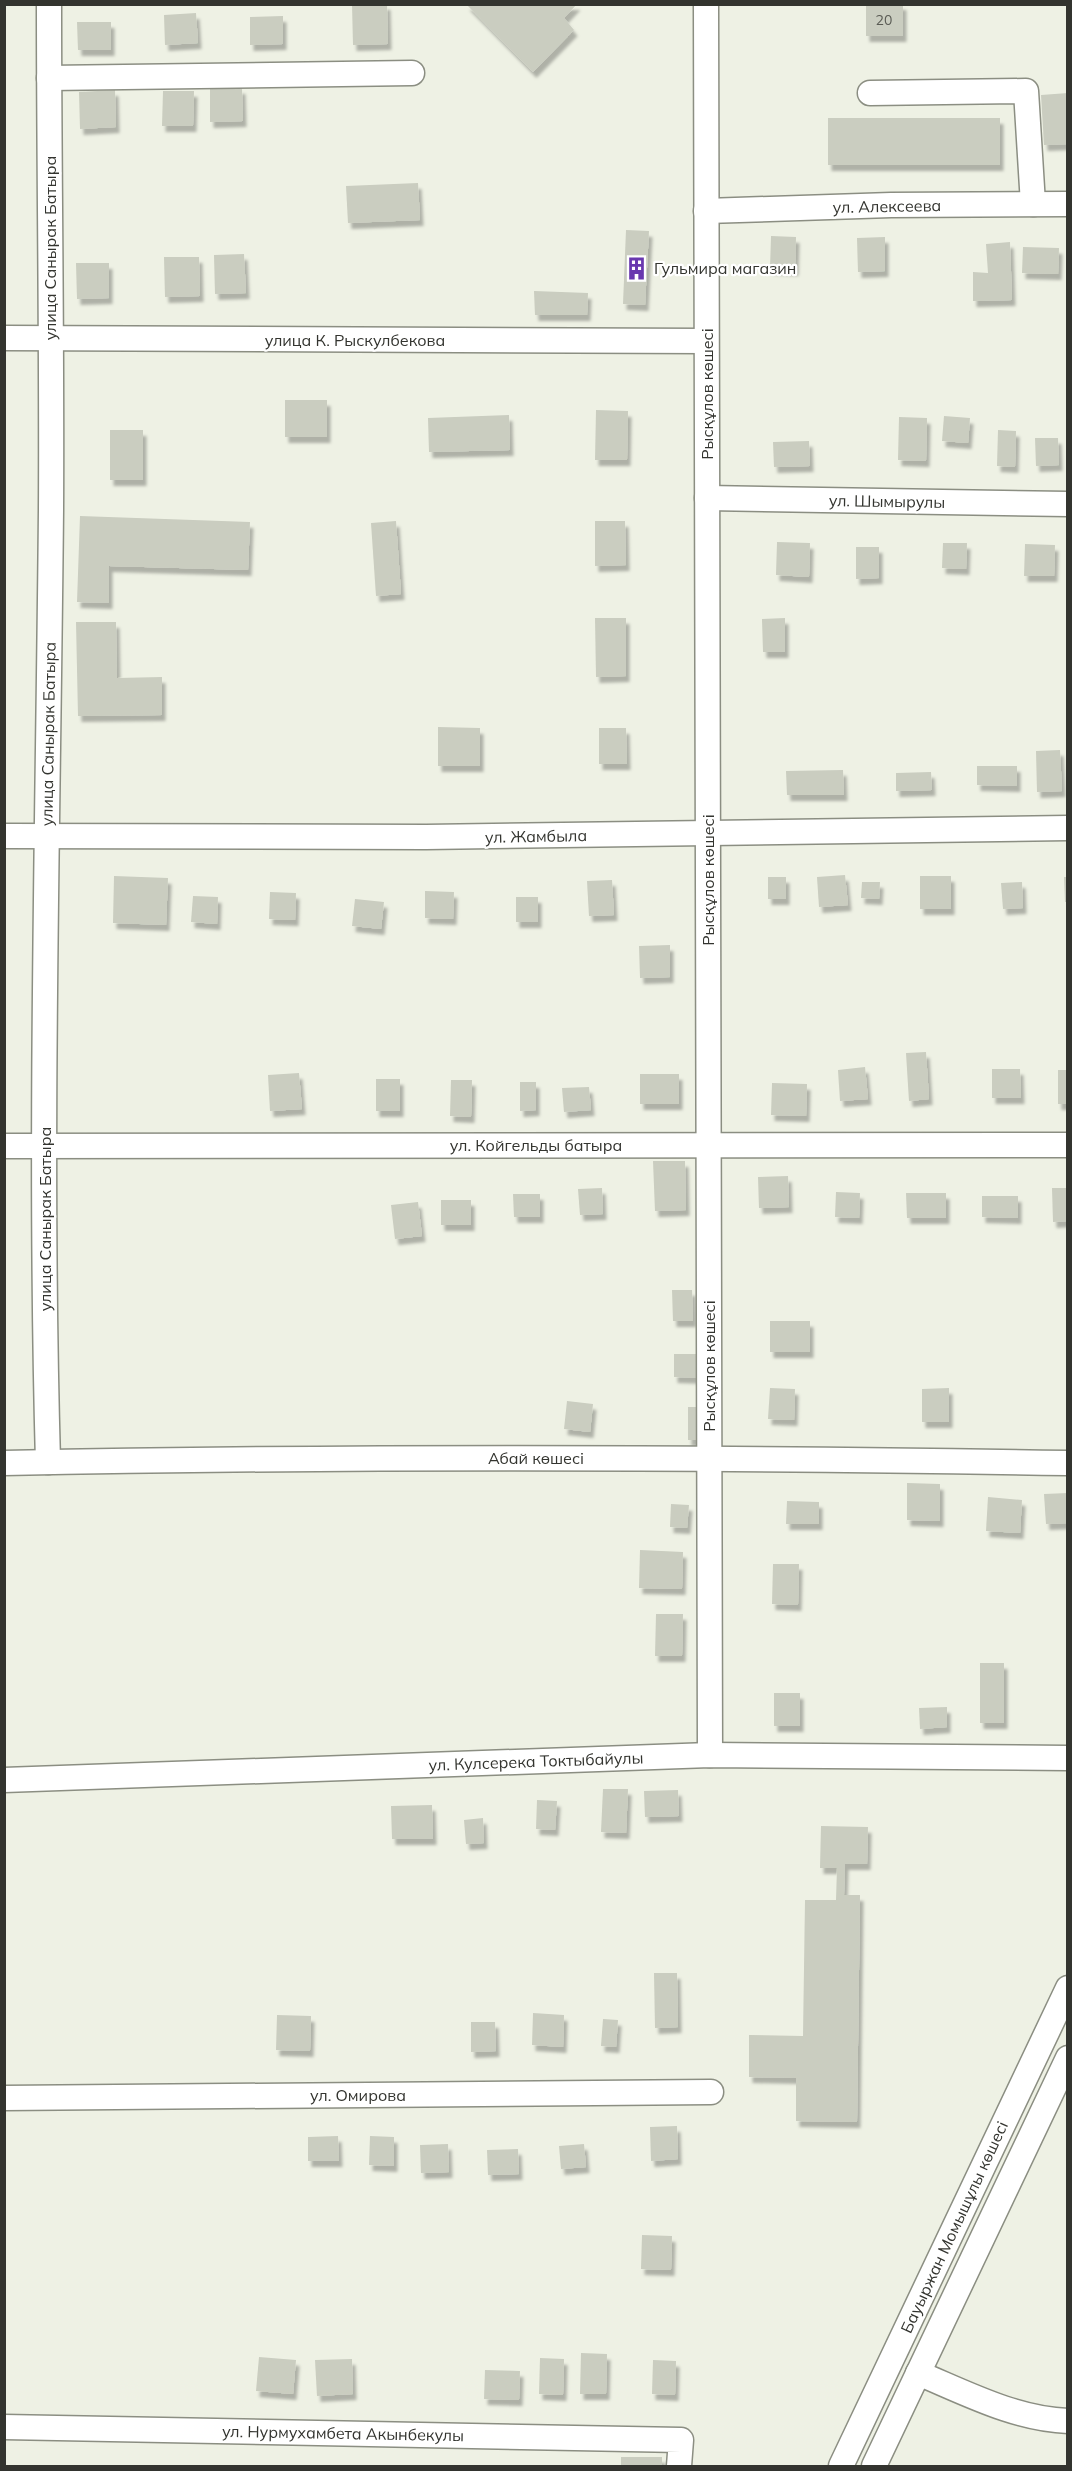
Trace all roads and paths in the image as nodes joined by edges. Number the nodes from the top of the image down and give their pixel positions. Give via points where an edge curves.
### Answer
1 (49, 4) edge
2 (706, 4) edge
3 (412, 73) dead end
4 (49, 78) junction
5 (870, 93) dead end
6 (1034, 204) junction
7 (1068, 204) edge
8 (706, 211) junction
9 (4, 339) edge
10 (50, 339) junction
11 (706, 341) junction
12 (707, 498) junction
13 (1068, 504) edge
14 (1068, 828) edge
15 (708, 834) junction
16 (4, 836) edge
17 (47, 836) junction
18 (708, 1145) junction
19 (1068, 1145) edge
20 (4, 1146) edge
21 (45, 1147) junction
22 (709, 1457) junction
23 (48, 1462) junction
24 (4, 1463) edge
25 (1068, 1463) edge
26 (710, 1755) junction
27 (1068, 1758) edge
28 (4, 1780) edge
29 (1068, 1988) edge
30 (1068, 2058) edge
31 (711, 2092) dead end
32 (4, 2098) edge
33 (918, 2373) junction
34 (1068, 2421) edge
35 (4, 2427) edge
36 (679, 2466) edge
37 (841, 2466) edge
38 (874, 2466) edge

1 - 4 street, улица Санырак Батыра
2 - 8 street, Рысқұлов көшесі
3 - 4 street
4 - 10 street, улица Санырак Батыра
5 - 6 street via 1026,91
6 - 7 street, ул. Алексеева
6 - 8 street, ул. Алексеева
8 - 11 street, Рысқұлов көшесі
9 - 10 street, улица К. Рыскулбекова
10 - 11 street, улица К. Рыскулбекова
10 - 17 street, улица Санырак Батыра
11 - 12 street, Рысқұлов көшесі
12 - 13 street, ул. Шымырулы
12 - 15 street, Рысқұлов көшесі
14 - 15 street, ул. Жамбыла
15 - 17 street, ул. Жамбыла
15 - 18 street, Рысқұлов көшесі
16 - 17 street, ул. Жамбыла
17 - 21 street, улица Санырак Батыра
18 - 19 street, ул. Койгельды батыра
18 - 21 street, ул. Койгельды батыра
18 - 22 street, Рысқұлов көшесі
20 - 21 street, ул. Койгельды батыра
21 - 23 street, улица Санырак Батыра
22 - 23 street, Абай көшесі
22 - 25 street, Абай көшесі
22 - 26 street, Рысқұлов көшесі
23 - 24 street, Абай көшесі
26 - 27 street, ул. Кулсерека Токтыбайулы
26 - 28 street, ул. Кулсерека Токтыбайулы
29 - 37 street, Бауыржан Момышұлы көшесі
30 - 33 street, Бауыржан Момышұлы көшесі
31 - 32 street, ул. Омирова
33 - 34 street via 1014,2412
33 - 38 street, Бауыржан Момышұлы көшесі
35 - 36 street, ул. Нурмухамбета Акынбекулы via 681,2440

